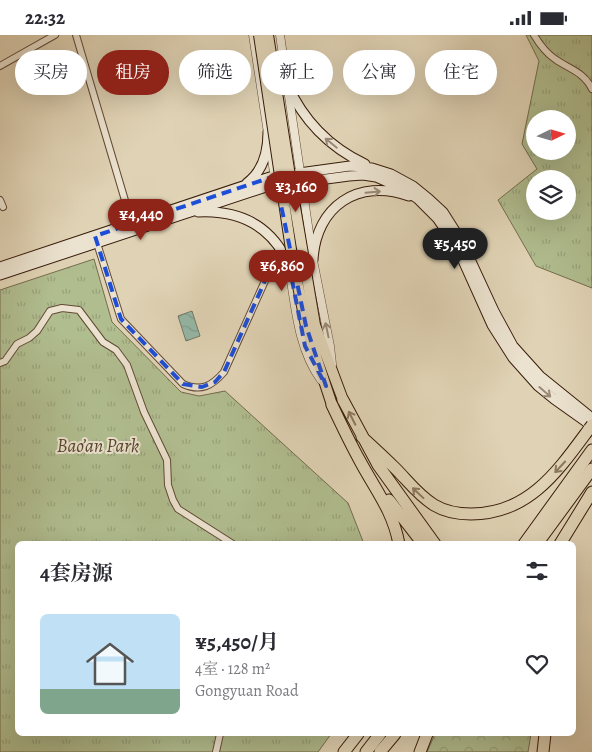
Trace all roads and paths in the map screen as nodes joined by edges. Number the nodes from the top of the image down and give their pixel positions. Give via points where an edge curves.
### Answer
1 (55, 35) edge
2 (76, 35) edge
3 (253, 35) edge
4 (259, 35) edge
5 (268, 35) edge
6 (280, 35) edge
7 (534, 35) edge
8 (282, 50) edge
9 (0, 66) edge
10 (592, 89) edge
11 (289, 95) edge
12 (293, 95) edge
13 (292, 116) junction
14 (267, 128) junction
15 (372, 168) junction
16 (301, 177) junction
17 (276, 180) junction
18 (240, 188) junction
19 (418, 199) junction
20 (187, 213) junction
21 (132, 224) junction
22 (284, 236) junction
23 (310, 236) junction
24 (96, 239) junction
25 (313, 259) junction
26 (289, 265) junction
27 (0, 267) edge
28 (0, 275) edge
29 (311, 326) junction
30 (0, 363) edge
31 (334, 379) junction
32 (326, 385) junction
33 (338, 403) junction
34 (591, 425) edge
35 (362, 437) junction
36 (592, 450) edge
37 (360, 461) junction
38 (592, 469) edge
39 (592, 492) edge
40 (412, 521) junction
41 (228, 541) edge
42 (399, 541) edge
43 (422, 541) edge
44 (432, 541) edge
45 (526, 541) edge
46 (539, 541) edge
47 (562, 541) edge
48 (220, 736) edge
49 (356, 736) edge
50 (378, 736) edge
51 (393, 736) edge
52 (426, 736) edge
53 (538, 736) edge
54 (545, 736) edge
55 (216, 752) edge
56 (344, 752) edge
57 (366, 752) edge
58 (380, 752) edge
59 (420, 752) edge
60 (535, 752) edge
61 (542, 752) edge

1 - 9 street
2 - 21 street
3 - 14 street
4 - 29 main road, bridge via 292,256
5 - 29 main road, bridge
6 - 8 street
7 - 10 street via 548,54 584,76
11 - 13 street
15 -> 12 main road via 343,152 322,135 303,114
13 - 14 street via 288,126 281,130
13 - 16 street
14 - 17 street
14 - 18 main road via 264,162
15 - 16 main road via 350,166
15 - 34 main road via 412,185 443,212 462,242 513,346
16 - 17 main road
16 - 19 main road via 370,176 396,185
16 - 23 street
17 - 18 main road
17 - 20 main road
17 - 22 street
18 - 21 main road
25 -> 19 main road via 315,238 324,219 345,200 376,191
19 -> 34 main road via 437,217 451,237 492,325 513,357 533,381
20 - 24 main road
20 - 26 main road via 220,213 249,220 270,234
21 - 24 main road
22 - 23 street via 289,227 298,224 307,229
22 - 26 street
23 - 25 street
24 - 26 street via 121,319 183,384 192,388 215,382 224,372 270,272
24 - 27 main road
24 - 28 main road
31 -> 25 street
26 - 32 street via 304,346 317,375
29 - 31 main road
29 - 32 main road
30 - 41 street via 37,331 50,311 62,308 79,310 103,342 116,350 127,365 144,412 167,460 172,500 178,509
31 - 33 main road
32 - 33 main road
35 -> 33 highway
33 - 37 highway
34 -> 35 highway via 567,459 533,494 513,506 479,514 436,507
35 - 40 highway
36 - 45 highway
37 - 40 highway
37 - 42 highway via 387,505
38 - 46 highway
39 - 47 highway
40 - 43 highway
40 - 44 highway
48 - 55 street
49 - 56 highway
50 - 57 highway
51 - 58 highway
52 - 59 highway
53 - 60 highway
54 - 61 highway

